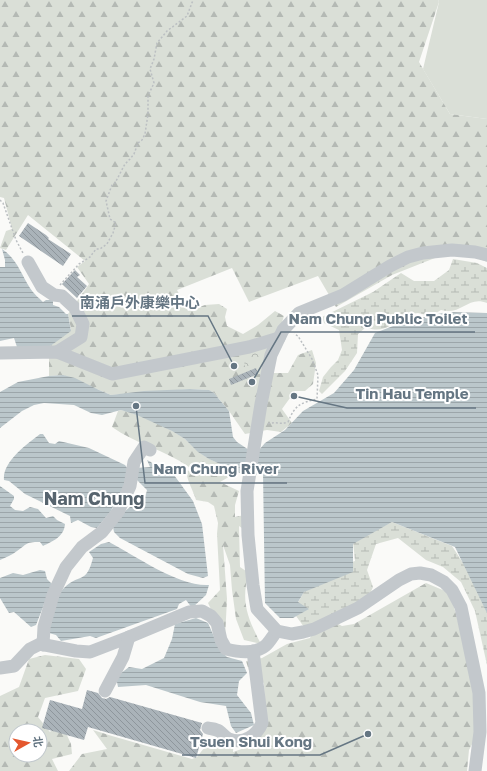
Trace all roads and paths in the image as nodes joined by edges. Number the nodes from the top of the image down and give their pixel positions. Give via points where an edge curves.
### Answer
1 (193, 0) edge
2 (0, 200) edge
3 (487, 255) edge
4 (28, 262) joint
5 (55, 295) junction
6 (281, 334) junction
7 (57, 352) junction
8 (0, 353) edge
9 (258, 424) junction
10 (150, 450) dead end
11 (277, 631) junction
12 (129, 638) junction
13 (43, 645) junction
14 (253, 650) junction
15 (0, 668) edge
16 (105, 691) dead end
17 (208, 728) dead end
18 (475, 771) edge

1 - 5 path via 187,16 167,31 157,43 150,69 154,84 148,96 145,134 112,185 106,200 110,220 116,223 111,240 79,264 60,283
2 - 4 path
3 - 6 street via 452,250 423,253 404,259 343,294 299,313
4 - 5 street via 42,287
5 - 7 street via 62,296 75,308 83,324 81,337
6 - 7 street via 249,347 112,374
6 - 9 street via 271,355
6 - 9 path via 298,336 312,359 318,375 317,399 301,403 288,422 281,425 273,422
7 - 8 street
9 - 11 street via 247,492 248,535 257,609
10 - 13 street via 144,447 134,462 130,486 118,512 102,532 82,547 66,567 53,595 44,627
11 - 14 street via 264,646
11 - 18 street via 292,634 314,629 358,608 411,574 424,573 440,579 452,590 461,607 479,693 480,732
12 - 13 street via 90,652
12 - 14 street via 189,612 202,611 217,623 220,640 226,649 237,652
12 - 16 street via 123,657
13 - 15 street via 30,649 14,666
14 - 17 street via 262,723 258,731 239,742 229,739 218,730

